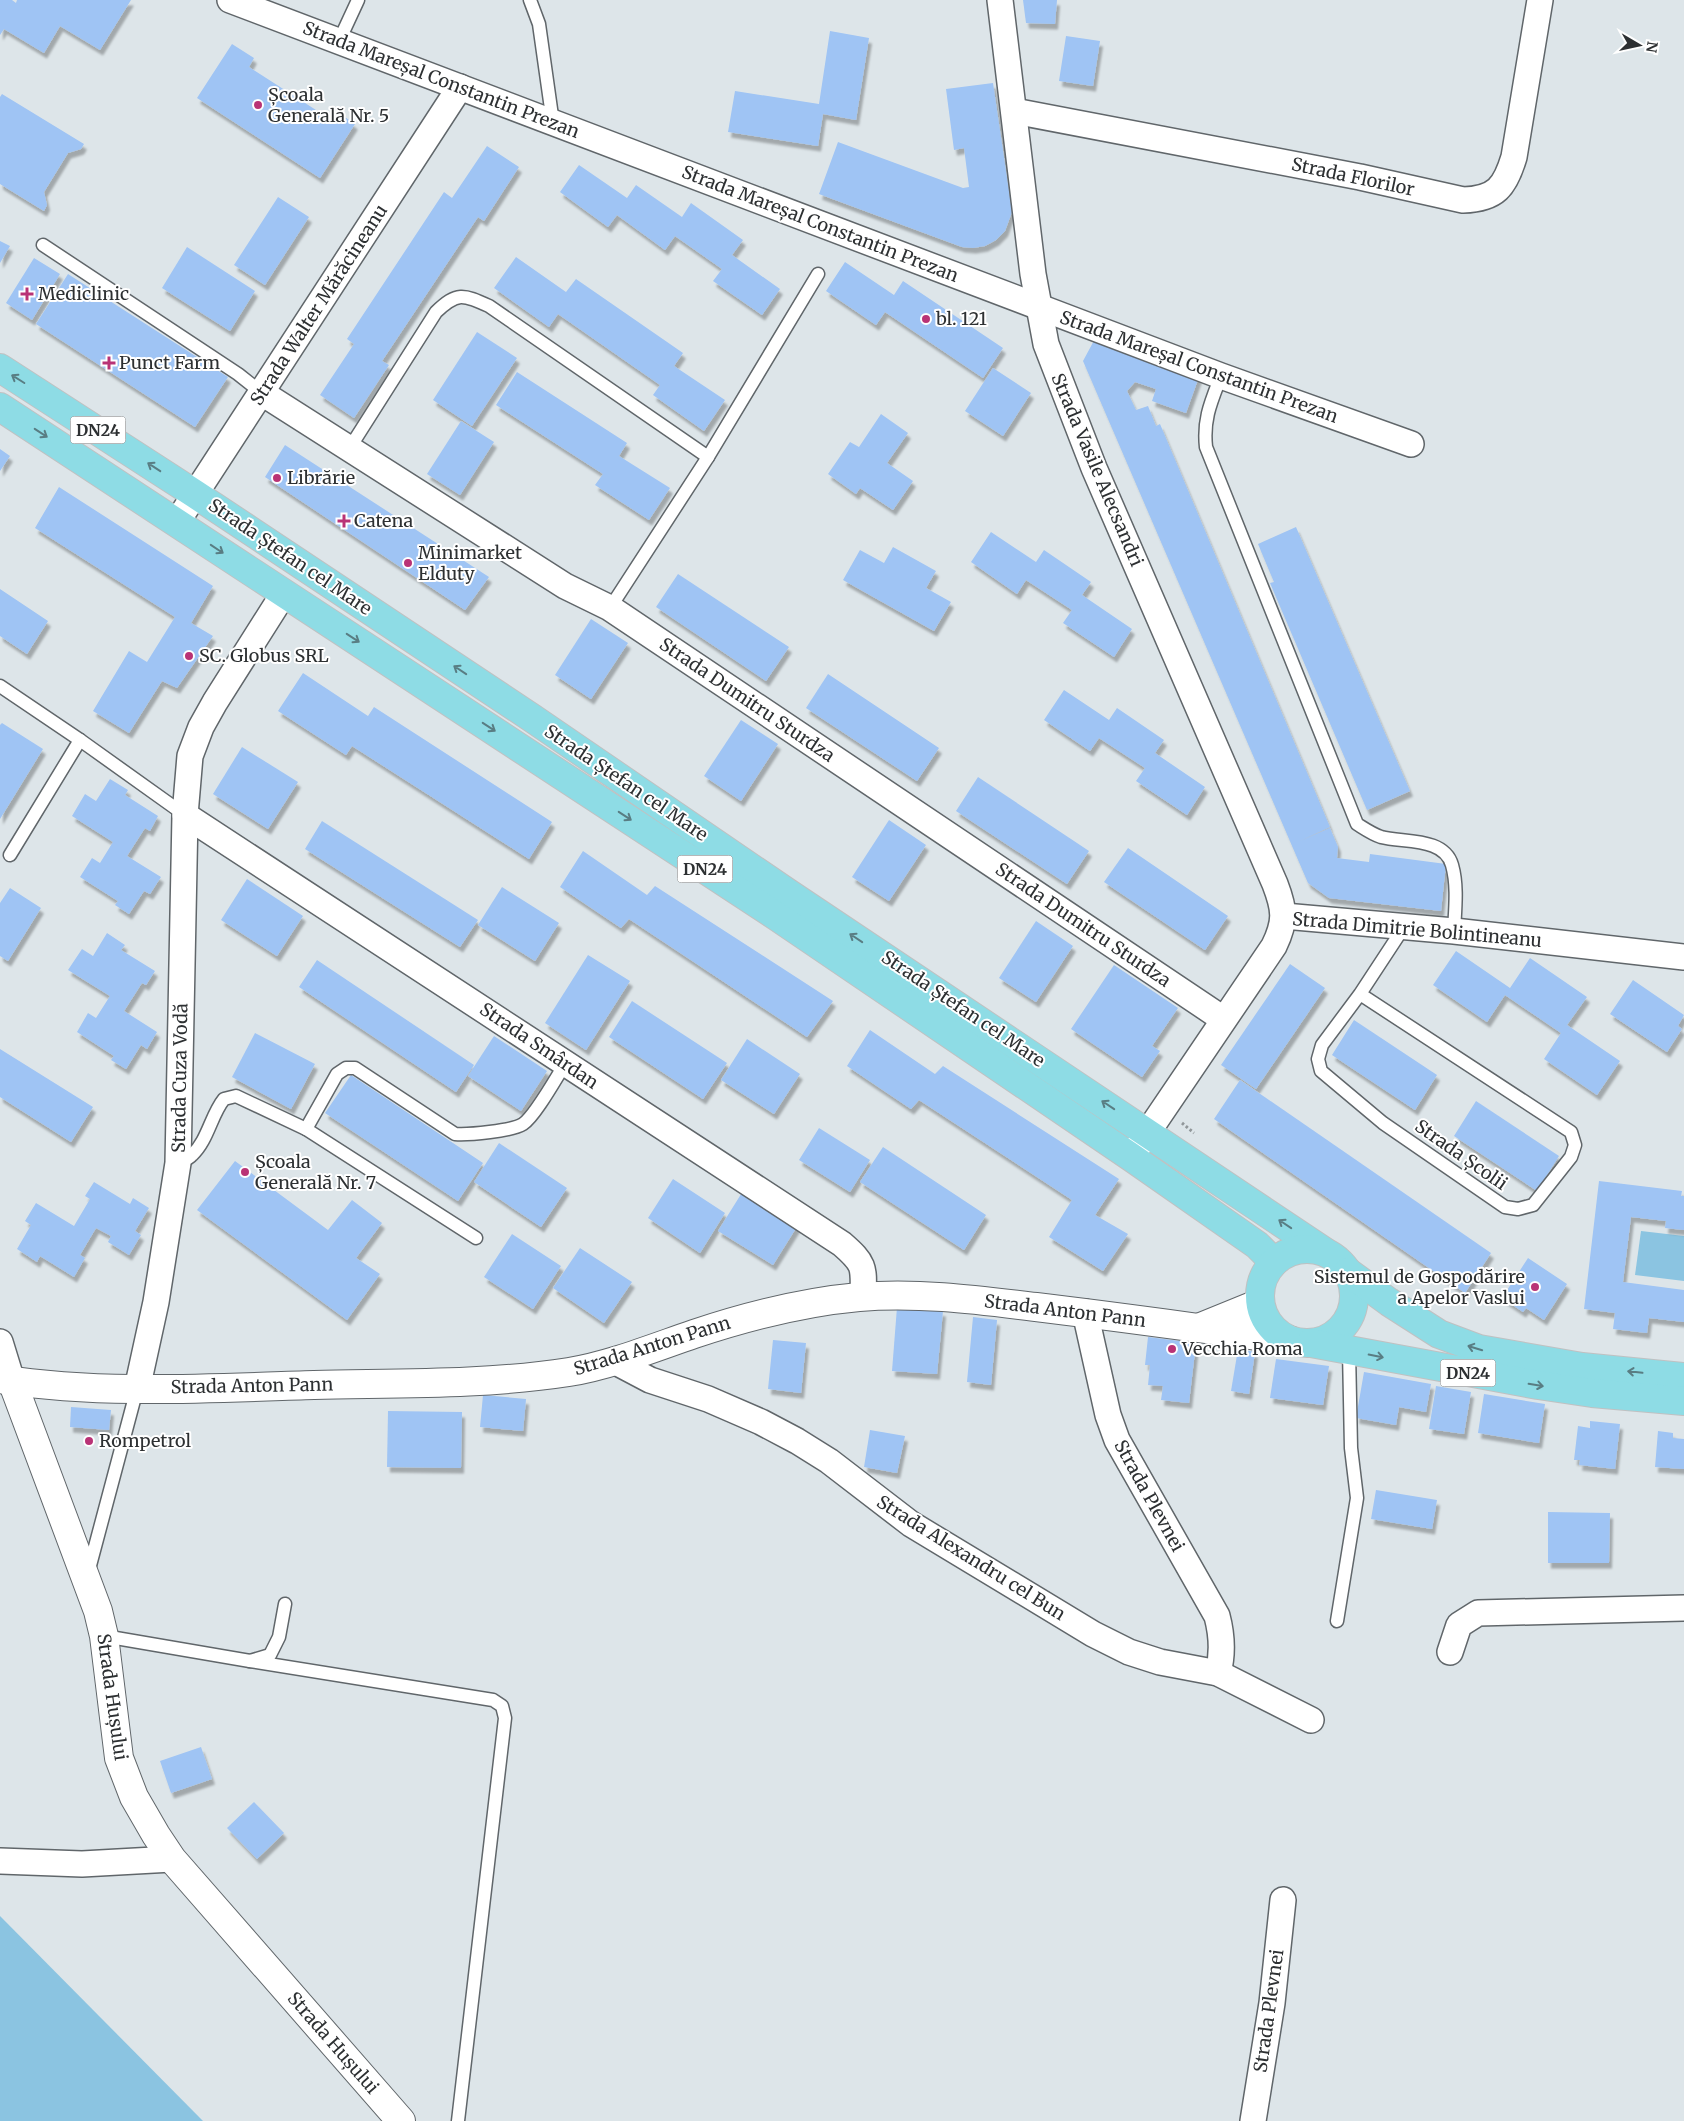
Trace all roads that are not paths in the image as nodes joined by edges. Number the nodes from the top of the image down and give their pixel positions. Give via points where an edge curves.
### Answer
1 (230, 0) edge
2 (358, 0) edge
3 (530, 0) edge
4 (1000, 0) edge
5 (1540, 0) edge
6 (339, 41) junction
7 (460, 87) junction
8 (1014, 110) junction
9 (553, 123) junction
10 (43, 245) dead end
11 (818, 274) dead end
12 (1038, 307) junction
13 (0, 368) edge
14 (1221, 376) junction
15 (262, 393) junction
16 (0, 407) edge
17 (1411, 444) dead end
18 (349, 449) junction
19 (708, 457) junction
20 (195, 494) junction
21 (177, 522) junction
22 (284, 594) junction
23 (610, 608) junction
24 (0, 686) edge
25 (80, 740) junction
26 (185, 815) junction
27 (10, 855) dead end
28 (1284, 916) junction
29 (1404, 927) junction
30 (1454, 931) junction
31 (1684, 956) edge
32 (1360, 994) junction
33 (1223, 1020) junction
34 (565, 1064) junction
35 (306, 1129) junction
36 (1148, 1132) junction
37 (1131, 1157) junction
38 (178, 1163) junction
39 (476, 1238) dead end
40 (1325, 1252) junction
41 (1274, 1262) junction
42 (1348, 1272) junction
43 (863, 1296) junction
44 (1260, 1303) junction
45 (1085, 1312) junction
46 (1199, 1328) junction
47 (0, 1342) edge
48 (1300, 1342) junction
49 (1349, 1351) junction
50 (614, 1361) junction
51 (1684, 1377) edge
52 (6, 1380) edge
53 (137, 1389) junction
54 (1684, 1401) edge
55 (87, 1578) junction
56 (285, 1604) dead end
57 (1684, 1608) edge
58 (1337, 1621) dead end
59 (104, 1636) junction
60 (1450, 1652) dead end
61 (250, 1660) junction
62 (1218, 1673) junction
63 (1310, 1720) dead end
64 (172, 1859) junction
65 (0, 1861) edge
66 (1283, 1900) dead end
67 (401, 2121) edge
68 (458, 2121) edge
69 (1253, 2121) edge

1 - 6 street, Strada Mareșal Constantin Prezan
2 - 6 lane
3 - 9 lane via 539,24
4 - 8 street, Strada Vasile Alecsandri
5 - 8 street, Strada Florilor via 1508,178 1497,191 1479,199 1463,200
6 - 7 street, Strada Mareșal Constantin Prezan
7 - 9 street, Strada Mareșal Constantin Prezan
7 - 15 street, Strada Walter Mărăcineanu
8 - 12 street, Strada Vasile Alecsandri
9 - 12 street, Strada Mareșal Constantin Prezan
10 - 15 lane
11 - 19 lane
12 - 14 street, Strada Mareșal Constantin Prezan
12 - 28 street, Strada Vasile Alecsandri via 1049,352 1083,442 1275,884
20 -> 13 main road, Strada Ștefan cel Mare / DN24
14 - 17 street, Strada Mareșal Constantin Prezan
14 - 30 lane via 1207,412 1204,429 1206,447 1357,824 1382,837 1432,845 1445,852 1452,864 1455,883
15 - 18 street, Strada Dumitru Sturdza
15 - 20 street, Strada Walter Mărăcineanu
16 -> 21 main road, Strada Ștefan cel Mare / DN24
18 - 19 lane via 436,312 459,296 489,306
18 - 23 street, Strada Dumitru Sturdza via 565,586
19 - 23 lane
20 - 21 street, Strada Walter Mărăcineanu
36 -> 20 main road, Strada Ștefan cel Mare / DN24
21 -> 22 main road, Strada Ștefan cel Mare / DN24
22 - 26 street, Strada Cuza Vodă via 202,727 190,756
22 -> 37 main road, Strada Ștefan cel Mare / DN24 via 768,911
23 - 33 street, Strada Dumitru Sturdza
24 - 25 lane
25 - 26 lane
25 - 27 lane
26 - 34 street, Strada Smârdan
26 - 38 street, Strada Cuza Vodă
28 - 29 street, Strada Dimitrie Bolintineanu
28 - 33 street, Strada Dimitrie Bolintineanu via 1274,946
29 - 30 street, Strada Dimitrie Bolintineanu
29 - 32 lane, Strada Școlii
30 - 31 street, Strada Dimitrie Bolintineanu
32 - 32 lane, Strada Școlii via 1322,1045 1318,1059 1321,1071 1384,1123 1505,1207 1518,1209 1533,1205 1571,1157 1575,1145 1571,1132
33 - 36 street, Strada Dimitrie Bolintineanu
34 - 35 lane via 531,1116 522,1124 467,1135 454,1134 355,1068 346,1068 337,1074
34 - 43 street, Strada Smârdan via 842,1244 864,1269
35 - 38 lane via 236,1096 224,1099 216,1108 204,1138 192,1156
35 - 39 lane
36 - 37 street, Strada Dimitrie Bolintineanu
40 -> 36 main road, Strada Ștefan cel Mare / DN24
37 - 41 main road, Strada Ștefan cel Mare / DN24 via 1257,1245
38 - 53 street, Strada Cuza Vodă via 156,1302
40 - 41 main road via 1312,1248 1298,1249
40 - 42 main road
41 - 44 main road via 1260,1288
42 - 48 main road via 1354,1287 1354,1303 1349,1318 1340,1331 1326,1340
51 -> 42 main road, DN24 via 1582,1367 1479,1349 1440,1334
43 - 45 main road, Strada Anton Pann / DN24 via 942,1297
43 - 50 main road, Strada Anton Pann / DN24 via 822,1300 750,1316
44 - 46 main road
44 - 48 main road via 1265,1318 1275,1331
45 - 46 main road, Strada Anton Pann / DN24
45 - 62 street, Strada Plevnei via 1108,1415 1117,1440 1217,1616 1222,1646
46 - 48 main road, Strada Anton Pann / DN24
47 - 52 street, Strada Hușului
48 - 49 main road, DN24
49 -> 54 main road, DN24 via 1538,1385
49 - 58 lane via 1351,1448 1357,1498
50 - 53 main road, Strada Anton Pann / DN24 via 570,1372 462,1381
50 - 62 street, Strada Alexandru cel Bun via 650,1380 708,1399 761,1422 797,1441 829,1461 910,1524 1093,1634 1129,1652 1160,1662
52 - 53 main road, Strada Anton Pann / DN24
52 - 55 main road, Strada Hușului
53 - 55 lane, Strada Cuza Vodă
55 - 59 main road, Strada Hușului
56 - 61 lane via 279,1636 270,1655
57 - 60 street via 1478,1613 1459,1626
59 - 61 lane
59 - 64 main road, Strada Hușului via 122,1767 134,1797
61 - 68 lane via 493,1700 502,1706 505,1718
62 - 63 street, Strada Alexandru cel Bun
64 - 65 street via 82,1864
64 - 67 main road, Strada Hușului
66 - 69 street, Strada Plevnei via 1272,2003

